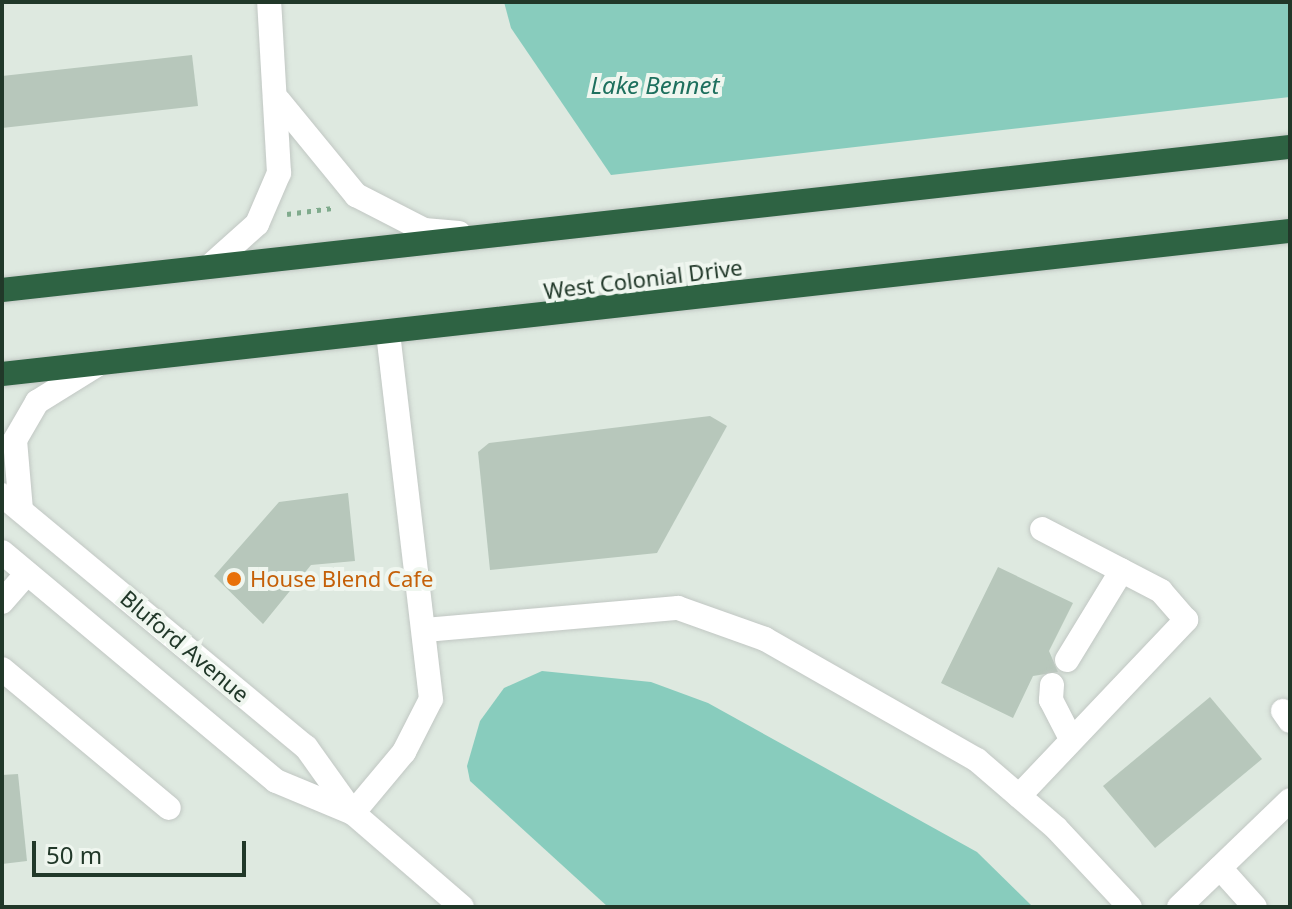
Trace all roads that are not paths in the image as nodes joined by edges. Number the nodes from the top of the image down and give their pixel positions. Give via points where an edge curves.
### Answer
1 (269, 2) edge
2 (279, 101) junction
3 (1290, 147) edge
4 (1290, 231) edge
5 (474, 235) junction
6 (210, 266) junction
7 (2, 290) edge
8 (388, 335) junction
9 (100, 363) junction
10 (2, 374) edge
11 (2, 495) edge
12 (21, 510) junction
13 (1042, 529) dead end
14 (2, 552) edge
15 (1122, 570) junction
16 (27, 573) junction
17 (2, 602) edge
18 (425, 630) junction
19 (1067, 660) dead end
20 (2, 669) edge
21 (1052, 685) dead end
22 (1070, 737) junction
23 (1019, 796) junction
24 (1290, 800) edge
25 (169, 808) dead end
26 (353, 813) junction
27 (1220, 868) junction
28 (462, 907) edge
29 (1130, 907) edge
30 (1179, 907) edge
31 (1255, 907) edge

1 - 2 street
2 - 5 street via 356,195 424,230
2 - 6 street via 279,173 257,224
3 - 5 highway
4 - 8 highway, West Colonial Drive
5 - 6 highway
6 - 7 highway
8 - 9 highway, West Colonial Drive
8 - 18 street
9 - 10 highway, West Colonial Drive
9 - 12 street via 37,402 15,440
11 - 12 street, Bluford Avenue
12 - 26 street, Bluford Avenue via 306,747
13 - 15 street
14 - 16 street, Bluford Avenue
15 - 19 street
15 - 22 street via 1161,591 1186,620
16 - 17 street
16 - 26 street, Bluford Avenue via 276,781
18 - 23 street via 678,608 765,639 977,760
18 - 26 street via 431,699 404,752
20 - 25 street
21 - 22 street via 1051,700
22 - 23 street
23 - 29 street
24 - 27 street
26 - 28 street, Bluford Avenue
27 - 30 street
27 - 31 street

